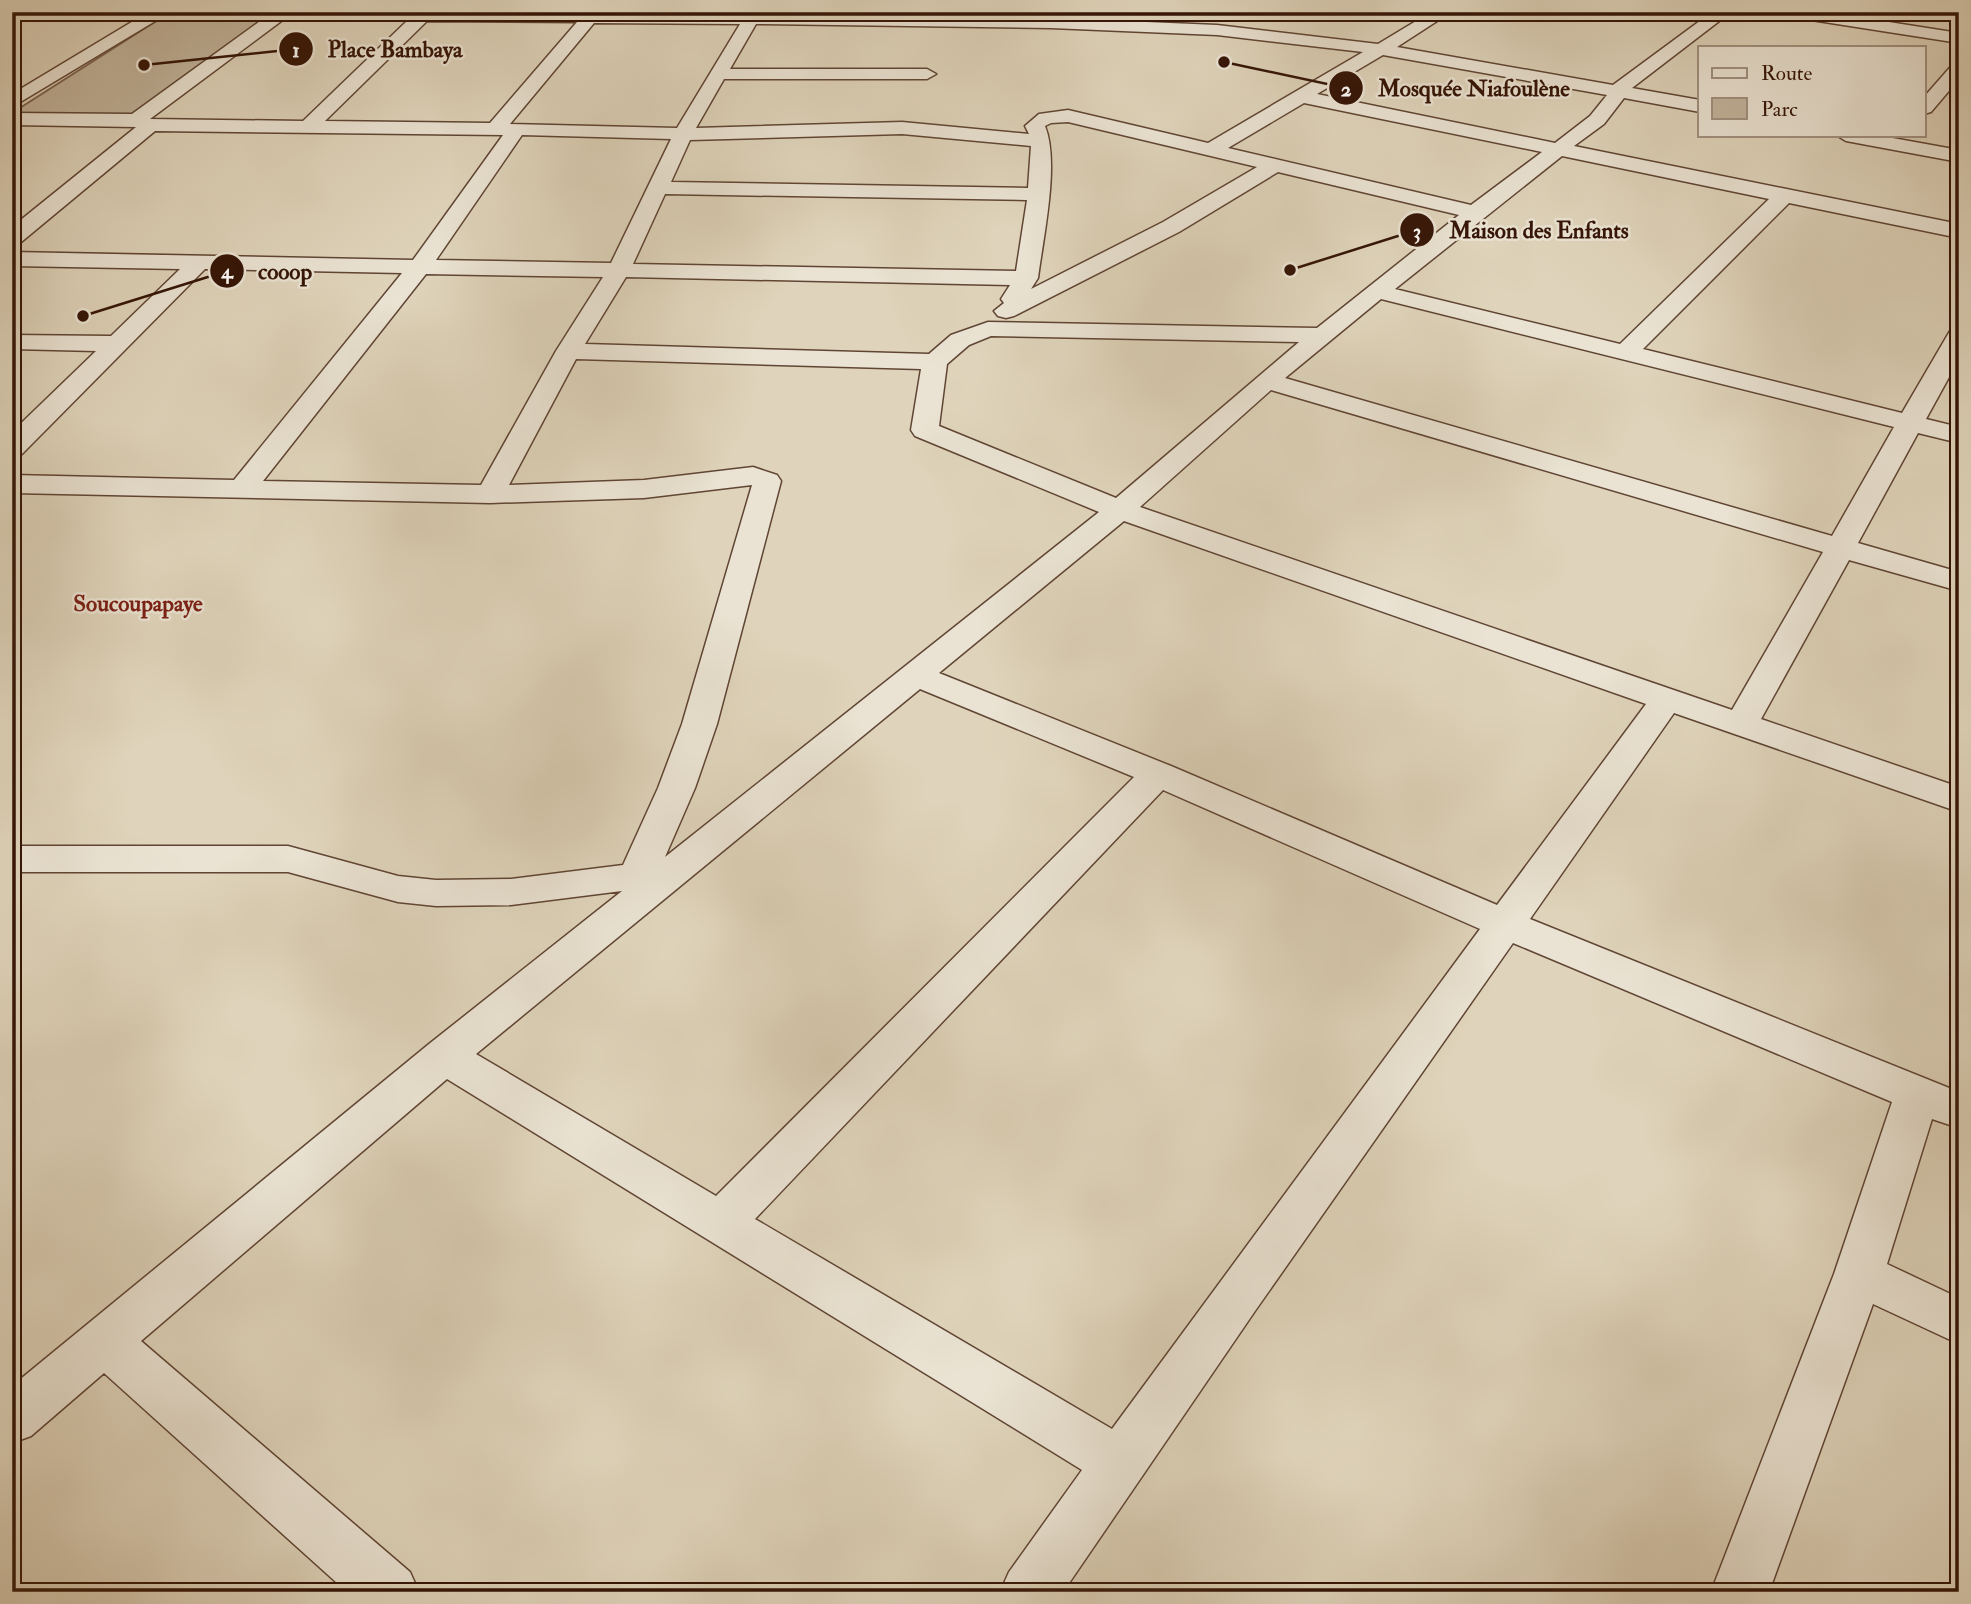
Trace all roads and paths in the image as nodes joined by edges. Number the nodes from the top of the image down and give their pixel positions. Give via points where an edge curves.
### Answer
1 (114, 12) edge
2 (159, 12) edge
3 (1443, 12) edge
4 (1723, 12) edge
5 (1792, 12) edge
6 (249, 13) edge
7 (280, 14) junction
8 (1255, 14) edge
9 (422, 16) junction
10 (601, 16) edge
11 (753, 17) edge
12 (885, 17) edge
13 (1058, 18) edge
14 (933, 22) junction
15 (1217, 30) junction
16 (1959, 38) edge
17 (1380, 50) junction
18 (1959, 68) edge
19 (720, 74) junction
20 (927, 74) junction
21 (1618, 90) junction
22 (916, 94) dead end
23 (1303, 97) junction
24 (12, 102) edge
25 (1698, 106) edge
26 (1926, 106) edge
27 (12, 119) edge
28 (143, 123) junction
29 (309, 126) junction
30 (506, 129) junction
31 (682, 134) junction
32 (1859, 136) edge
33 (1897, 139) edge
34 (1041, 141) junction
35 (1556, 149) junction
36 (1211, 150) junction
37 (1959, 156) edge
38 (1273, 166) junction
39 (656, 188) junction
40 (1038, 194) junction
41 (1784, 196) junction
42 (1475, 212) junction
43 (1959, 231) edge
44 (12, 238) edge
45 (12, 259) edge
46 (199, 263) junction
47 (421, 265) junction
48 (620, 268) junction
49 (1026, 278) junction
50 (1380, 292) junction
51 (1006, 311) junction
52 (988, 328) junction
53 (1322, 335) junction
54 (1959, 336) edge
55 (12, 342) edge
56 (115, 344) junction
57 (568, 351) junction
58 (1626, 352) junction
59 (935, 362) junction
60 (1266, 381) junction
61 (1909, 423) junction
62 (1959, 435) edge
63 (12, 448) edge
64 (12, 484) edge
65 (242, 489) junction
66 (490, 494) junction
67 (1119, 510) junction
68 (1838, 547) junction
69 (1959, 582) edge
70 (916, 676) junction
71 (1667, 699) junction
72 (1741, 724) junction
73 (1158, 774) junction
74 (1959, 800) edge
75 (12, 859) edge
76 (652, 877) junction
77 (1505, 924) junction
78 (444, 1056) junction
79 (1938, 1103) edge
80 (720, 1223) junction
81 (1859, 1274) junction
82 (1959, 1322) edge
83 (104, 1341) junction
84 (12, 1419) edge
85 (1119, 1463) junction
86 (390, 1592) edge
87 (1029, 1592) edge
88 (1740, 1592) edge

1 - 2 street
2 - 6 street
2 - 24 street
3 - 17 street
4 - 21 street
5 - 16 street
6 - 7 street
7 - 9 street
7 - 28 street
8 - 15 street
9 - 10 street
9 - 29 street
10 - 11 street
10 - 30 street
11 - 12 street
11 - 19 street
12 - 14 street
13 - 14 street
13 - 15 street
14 - 20 street
15 - 17 street
17 - 21 street
17 - 23 street
18 - 26 street
19 - 20 street
19 - 31 street
20 - 22 street
21 - 25 street
21 - 35 street via 1597,120
23 - 35 street
23 - 36 street
27 - 28 street
28 - 29 street
28 - 44 street
29 - 30 street
30 - 31 street
30 - 47 street
31 - 34 street via 904,122
31 - 39 street
32 - 33 street
33 - 37 street
34 - 36 street via 1035,126 1038,121 1068,116
34 - 40 street
35 - 41 street
35 - 42 street
36 - 38 street
38 - 42 street
38 - 51 street via 1171,227
39 - 40 street
39 - 48 street
40 - 49 street
41 - 43 street
41 - 58 street
42 - 50 street
45 - 46 street
46 - 47 street
46 - 56 street
47 - 48 street
47 - 65 street
48 - 49 street
48 - 57 street
49 - 51 street
50 - 53 street
50 - 58 street
51 - 52 street
52 - 53 street
52 - 59 street via 960,340
53 - 60 street
54 - 61 street
55 - 56 street
56 - 63 street
57 - 59 street
57 - 66 street
58 - 61 street
59 - 67 street via 925,430
60 - 67 street
60 - 68 street
61 - 62 street
61 - 68 street
64 - 65 street
65 - 66 street
66 - 76 street via 644,489 753,475 767,481 721,653
67 - 70 street
67 - 71 street
68 - 69 street
68 - 72 street
70 - 73 street
70 - 76 street
71 - 72 street
71 - 77 street
72 - 74 street
73 - 77 street
73 - 80 street
75 - 76 street via 288,859 398,889 436,893 511,892
76 - 78 street
77 - 79 street
77 - 85 street
78 - 80 street
78 - 83 street
79 - 81 street
80 - 85 street
81 - 82 street
81 - 88 street
83 - 84 street
83 - 86 street
85 - 87 street

